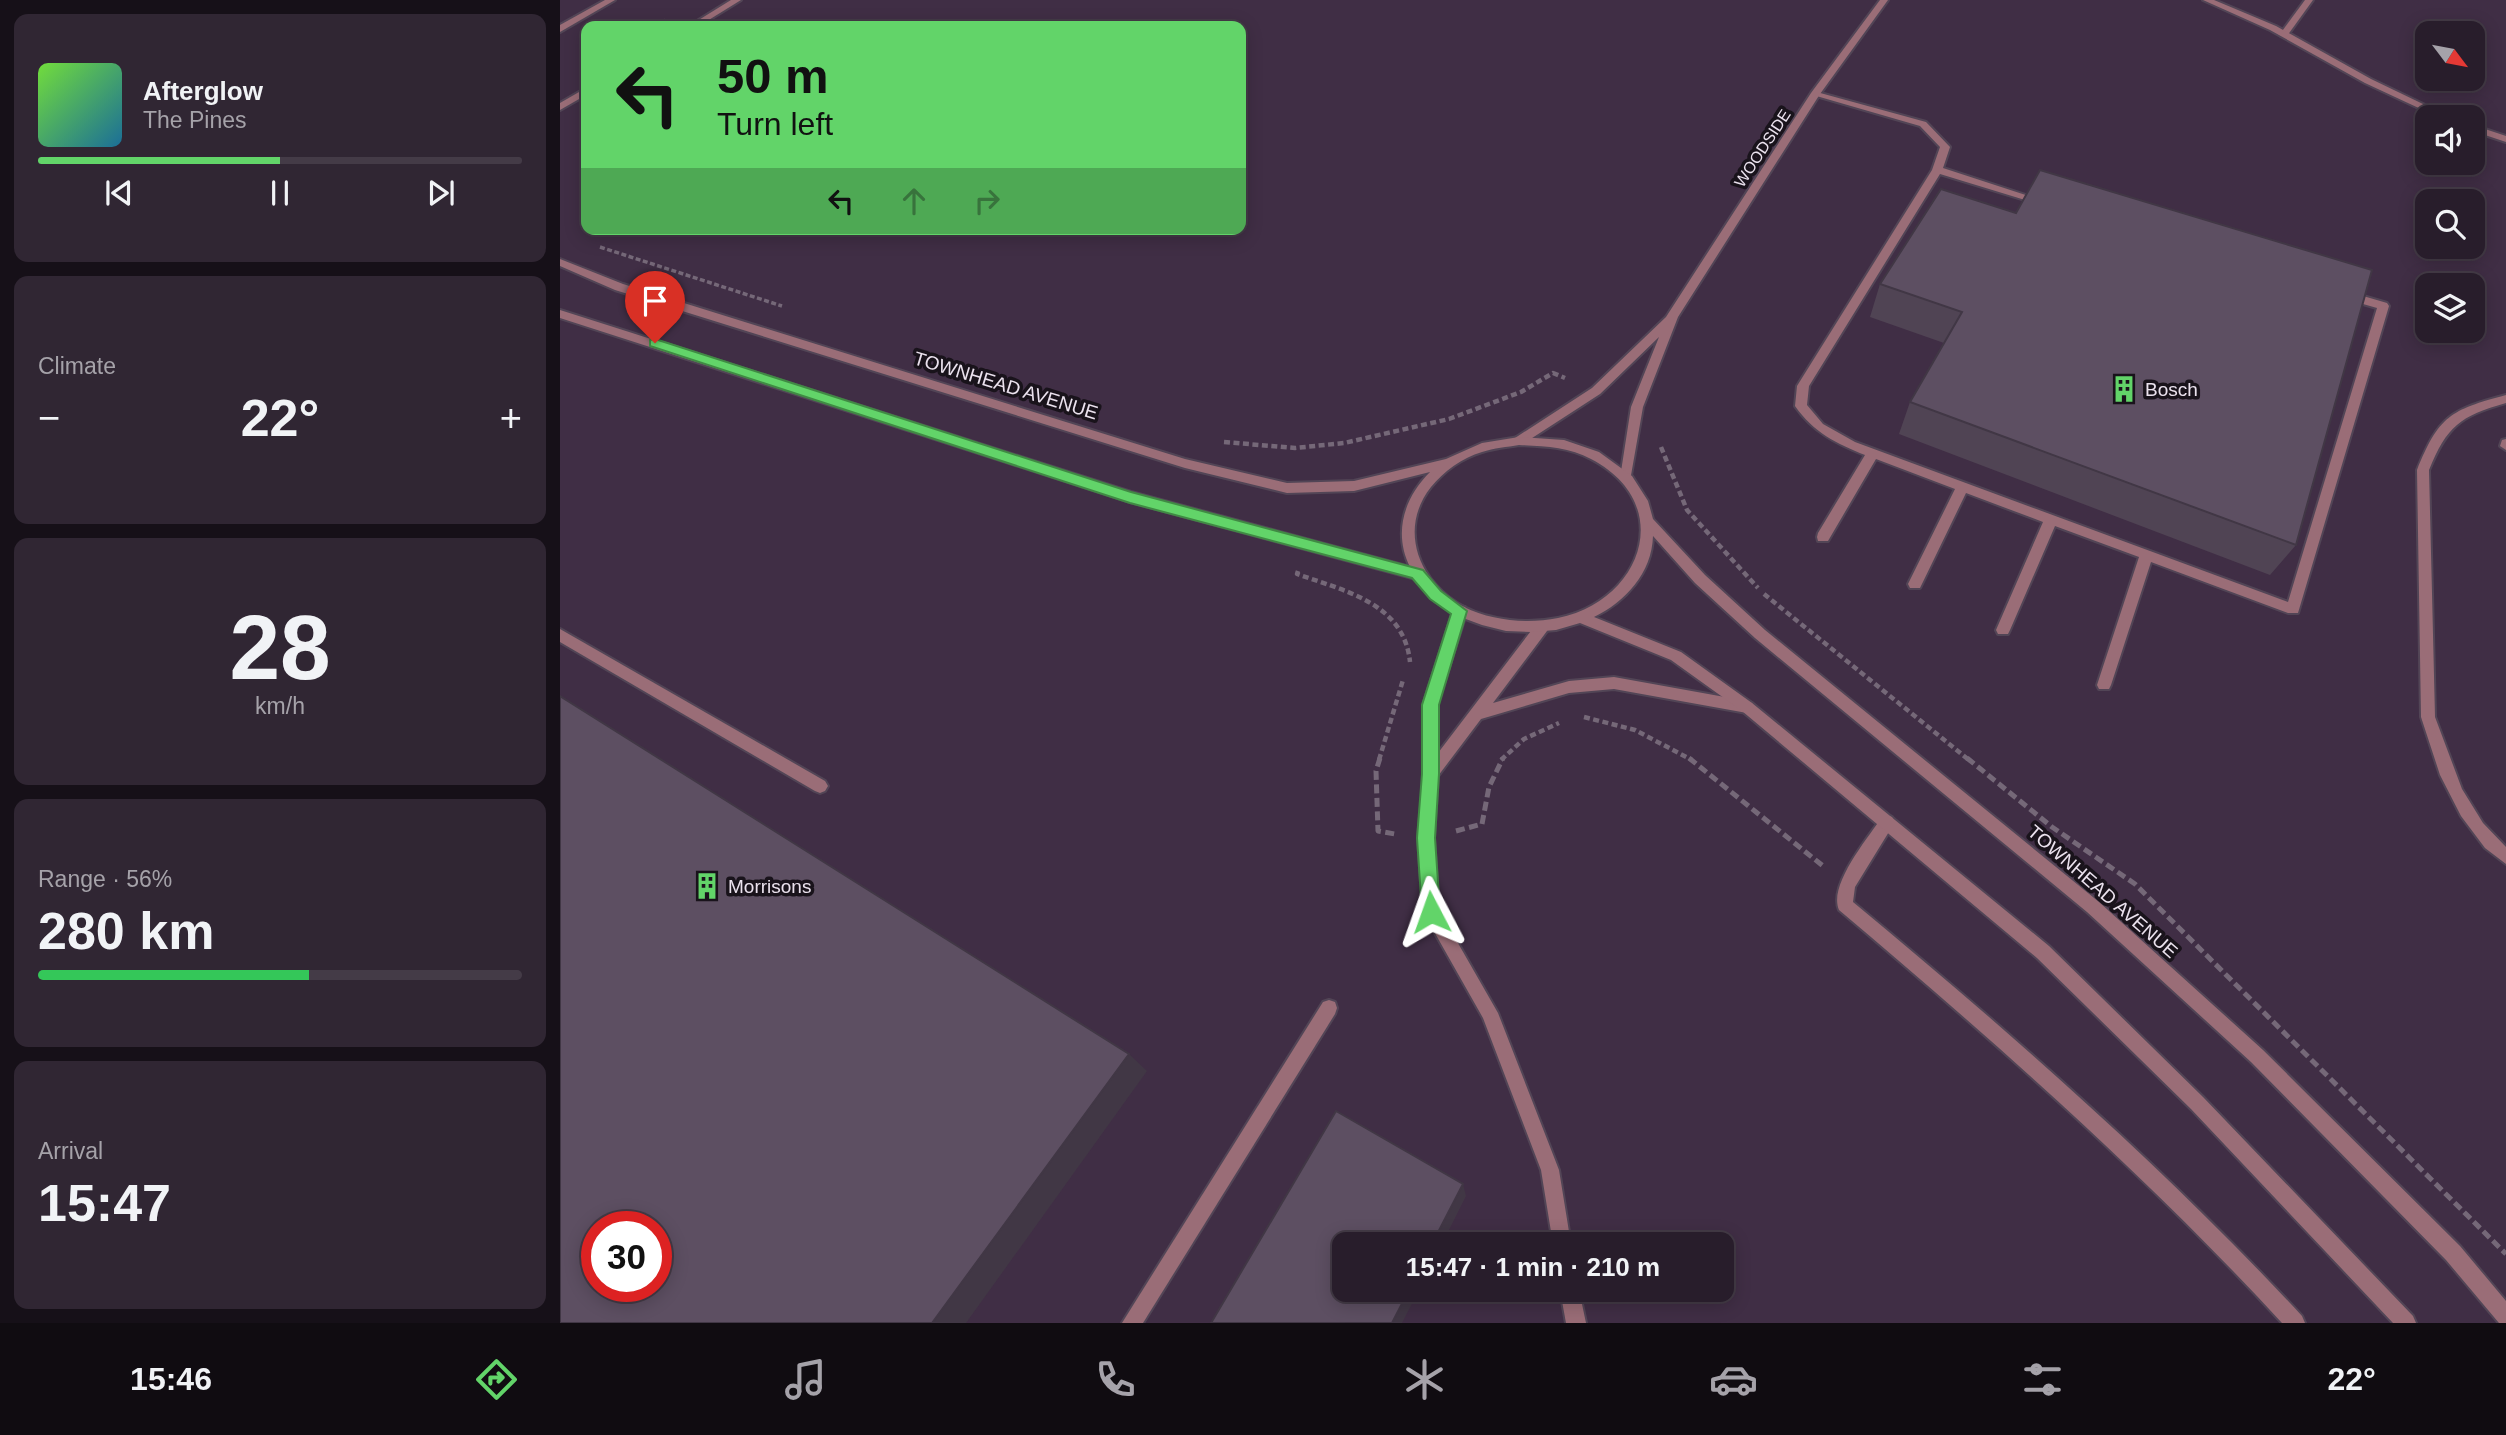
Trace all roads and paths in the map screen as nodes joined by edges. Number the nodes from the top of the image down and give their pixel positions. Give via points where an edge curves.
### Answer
1 (611, 0) edge
2 (737, 0) edge
3 (1883, 0) edge
4 (2207, 0) edge
5 (2309, 0) edge
6 (701, 21) edge
7 (560, 29) edge
8 (2284, 34) junction
9 (1816, 93) junction
10 (581, 94) edge
11 (2419, 105) edge
12 (560, 107) edge
13 (2485, 132) edge
14 (2506, 139) edge
15 (1937, 170) junction
16 (2055, 206) edge
17 (560, 262) edge
18 (2330, 290) edge
19 (560, 314) edge
20 (1672, 317) junction
21 (2506, 399) edge
22 (1519, 441) junction
23 (1873, 453) junction
24 (1448, 463) junction
25 (1626, 478) junction
26 (1963, 486) junction
27 (2051, 519) junction
28 (1649, 523) junction
29 (1823, 537) dead end
30 (2147, 554) junction
31 (1417, 574) junction
32 (1915, 584) dead end
33 (1460, 611) junction
34 (1581, 618) junction
35 (1542, 627) junction
36 (2003, 630) dead end
37 (560, 635) edge
38 (2104, 685) dead end
39 (1747, 707) junction
40 (1474, 716) junction
41 (1431, 774) junction
42 (820, 786) dead end
43 (1887, 822) junction
44 (2506, 857) edge
45 (1329, 1007) dead end
46 (1560, 1232) edge
47 (1572, 1302) edge
48 (2506, 1317) edge
49 (1132, 1323) edge
50 (1576, 1323) edge
51 (2295, 1323) edge
52 (2406, 1323) edge

1 - 7 street
2 - 6 street
3 - 9 street, WOODSIDE
4 - 8 street
5 - 8 street
8 - 11 street
9 - 15 street via 1923,124 1945,147
9 - 20 street, WOODSIDE
10 - 12 street
13 - 14 street
15 - 16 street
15 - 23 street via 1803,386 1801,406 1819,427
17 - 24 street, TOWNHEAD AVENUE via 632,291 1185,463 1287,488 1354,486
18 - 30 street via 2382,306 2293,609
19 - 31 street via 1130,497
20 - 22 street, WOODSIDE via 1596,391
20 - 25 street, WOODSIDE via 1637,407
21 - 44 street via 2464,410 2435,441 2423,470 2428,717 2452,787 2469,816
22 - 24 street via 1482,447
22 - 25 street via 1579,448
23 - 26 street
23 - 29 street
24 - 31 street via 1424,486 1409,513 1406,544
25 - 28 street via 1642,499
26 - 27 street
26 - 32 street
27 - 30 street
27 - 36 street
28 - 34 street via 1648,551 1635,578 1612,601
28 - 48 street, TOWNHEAD AVENUE via 1700,579 1760,634 2093,907 2246,1047 2454,1253
30 - 38 street
31 - 33 street via 1435,595
33 - 35 street via 1499,625
33 - 41 street via 1430,705
34 - 35 street
34 - 39 street via 1676,656
35 - 40 street
37 - 42 street
39 - 40 street via 1614,683 1569,687
39 - 43 street
40 - 41 street
41 - 46 street via 1426,838 1431,912 1490,1013 1550,1171
43 - 51 street via 1847,885 1845,905 2026,1058 2164,1188
43 - 52 street via 2043,952 2197,1103
45 - 49 street
47 - 50 street

